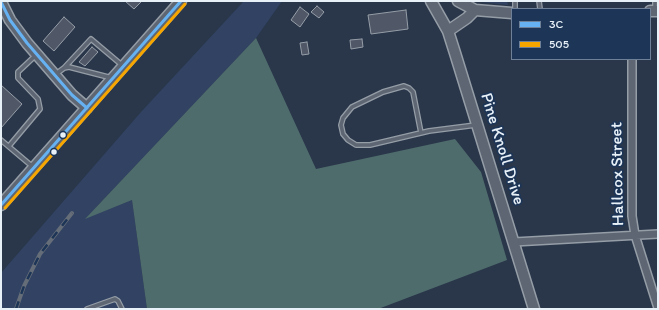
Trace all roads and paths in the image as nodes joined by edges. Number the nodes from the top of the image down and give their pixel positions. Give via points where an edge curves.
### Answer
1 (181, 1) edge
2 (431, 1) edge
3 (458, 1) edge
4 (1, 2) edge
5 (475, 10) junction
6 (511, 13) edge
7 (448, 31) junction
8 (37, 54) junction
9 (632, 60) edge
10 (123, 67) junction
11 (64, 68) junction
12 (55, 75) junction
13 (114, 78) junction
14 (87, 108) junction
15 (478, 125) junction
16 (421, 132) junction
17 (1, 140) edge
18 (9, 146) junction
19 (34, 168) junction
20 (1, 205) edge
21 (658, 234) edge
22 (635, 235) junction
23 (514, 242) junction
24 (658, 308) edge
25 (87, 309) edge
26 (122, 309) edge
27 (534, 309) edge

1 - 10 street
2 - 7 street, Pine Knoll Drive
3 - 5 street
4 - 8 street via 10,20
5 - 6 street
5 - 7 street
7 - 15 street, Pine Knoll Drive
8 - 12 street
8 - 18 lane via 18,72 18,78 38,99 40,109
9 - 22 street, Hallcox Street via 632,204
10 - 11 lane via 91,39
10 - 13 street
11 - 12 lane
11 - 13 lane
12 - 14 street
13 - 14 street
14 - 19 street
15 - 16 lane
15 - 23 street, Pine Knoll Drive
16 - 16 lane via 370,145 356,145 343,134 341,125 352,107 383,92 404,86 413,92
17 - 18 lane
18 - 19 lane
19 - 20 street
21 - 22 street
22 - 23 street
22 - 24 street, Hallcox Street
23 - 27 street, Pine Knoll Drive
25 - 26 lane via 115,299

